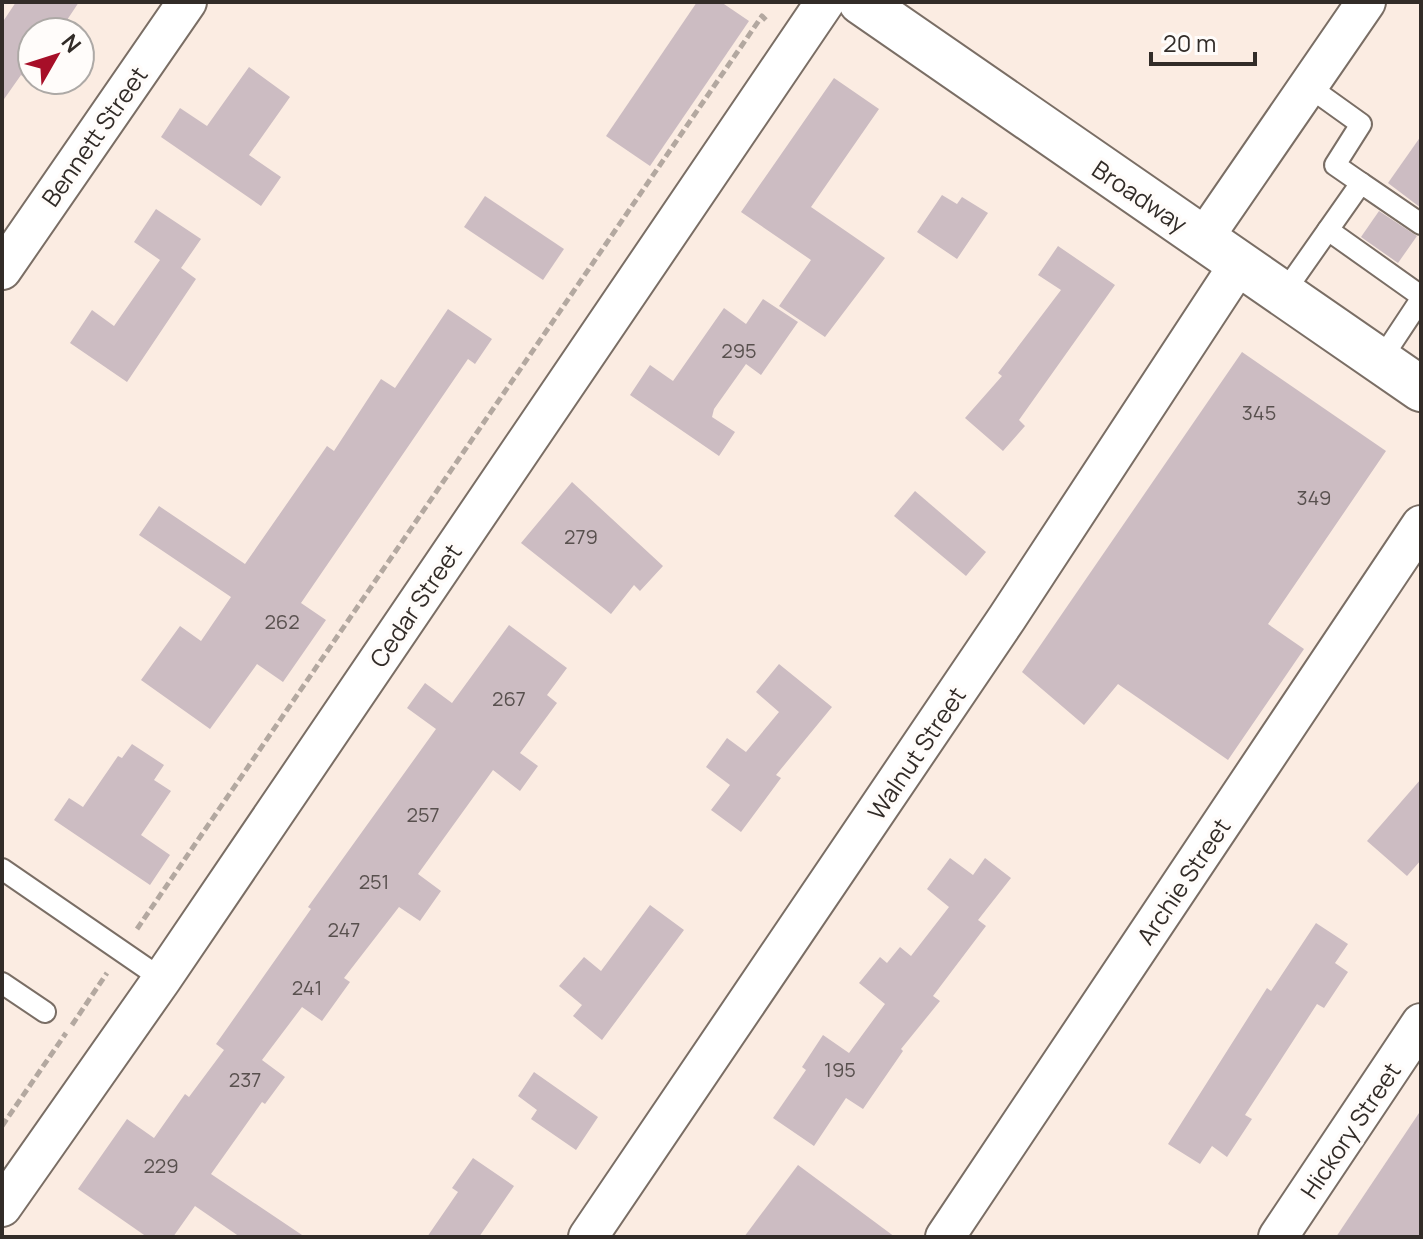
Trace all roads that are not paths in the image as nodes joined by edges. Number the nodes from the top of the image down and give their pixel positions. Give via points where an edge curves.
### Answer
1 (187, 2) edge
2 (825, 2) edge
3 (861, 2) edge
4 (1366, 2) edge
5 (1308, 86) junction
6 (1361, 183) junction
7 (1421, 224) edge
8 (1328, 230) junction
9 (1203, 239) junction
10 (1239, 264) junction
11 (2, 270) edge
12 (1283, 294) junction
13 (1421, 298) edge
14 (1380, 361) junction
15 (1421, 389) edge
16 (1421, 525) edge
17 (2, 869) edge
18 (162, 979) junction
19 (2, 983) edge
20 (45, 1012) dead end
21 (1421, 1023) edge
22 (2, 1207) edge
23 (588, 1237) edge
24 (945, 1237) edge
25 (1278, 1237) edge

1 - 11 street, Bennett Street
2 - 18 street, Cedar Street
3 - 9 main road, Broadway
4 - 5 street
5 - 6 lane via 1361,124 1335,165
5 - 9 street
6 - 7 lane
6 - 8 lane
8 - 12 lane
8 - 13 lane
9 - 10 main road, Broadway
10 - 12 main road, Broadway
10 - 23 street, Walnut Street via 1007,618
12 - 14 main road, Broadway
13 - 14 lane
14 - 15 main road, Broadway
16 - 24 street, Archie Street
17 - 18 lane
18 - 22 street, Cedar Street
19 - 20 lane
21 - 25 street, Hickory Street

